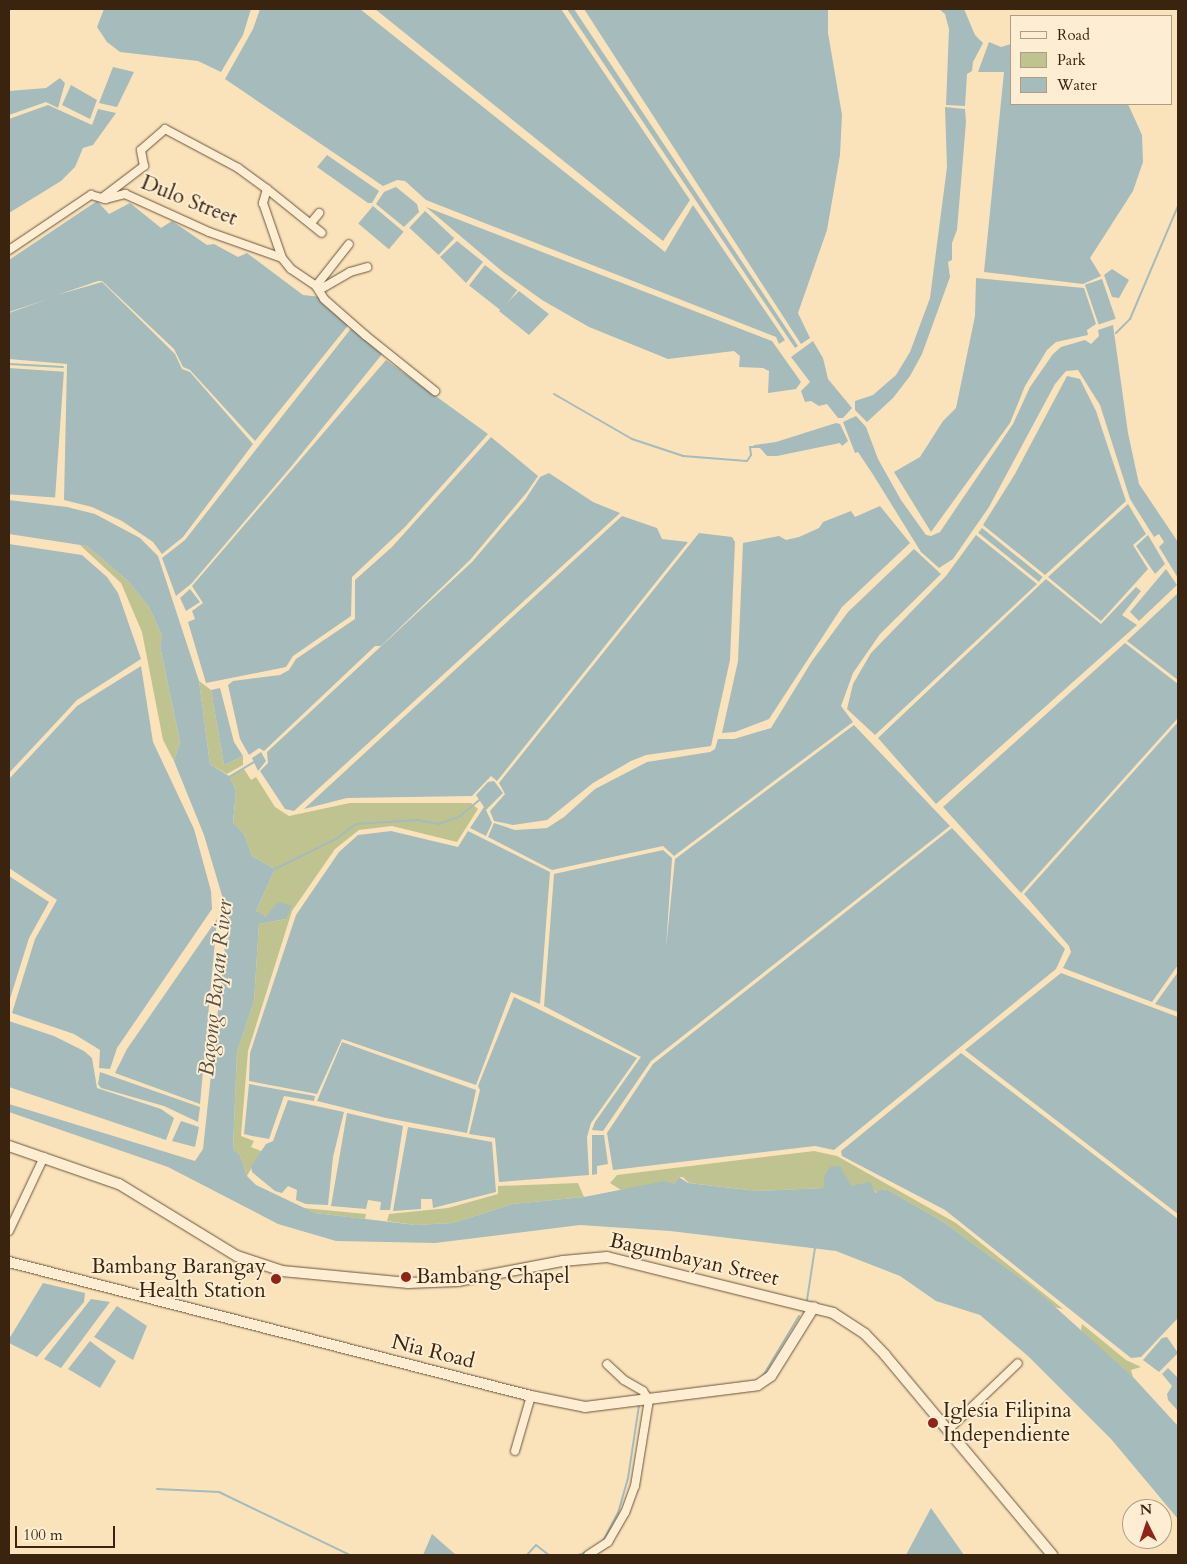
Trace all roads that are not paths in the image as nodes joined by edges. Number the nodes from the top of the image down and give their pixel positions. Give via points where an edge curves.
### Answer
1 (267, 189) junction
2 (102, 198) junction
3 (318, 213) dead end
4 (311, 223) junction
5 (322, 233) dead end
6 (349, 244) dead end
7 (9, 250) edge
8 (282, 258) junction
9 (367, 268) dead end
10 (318, 288) junction
11 (435, 391) dead end
12 (9, 1146) edge
13 (44, 1157) junction
14 (9, 1231) edge
15 (9, 1262) edge
16 (814, 1307) junction
17 (1018, 1363) dead end
18 (607, 1364) dead end
19 (531, 1396) junction
20 (649, 1400) junction
21 (949, 1429) junction
22 (515, 1451) dead end
23 (588, 1555) edge
24 (1052, 1555) edge

1 - 2 street via 238,168 164,129 141,150 144,166
1 - 4 street
1 - 8 street via 263,203
2 - 7 street, Dulo Street via 91,195
2 - 8 street, Dulo Street via 129,195 209,232
3 - 4 street
4 - 5 street
6 - 10 street
8 - 10 street via 291,269
9 - 10 street via 350,272
10 - 11 street via 324,299
12 - 13 main road, Bagumbayan Street
13 - 14 street
13 - 16 main road, Bagumbayan Street via 119,1184 237,1256 282,1271 408,1283 458,1281 563,1261 607,1257
15 - 19 main road, Nia Road
16 - 20 main road, Nia Road via 764,1381 748,1388
16 - 21 main road, Bagumbayan Street via 833,1313 865,1334
17 - 21 street
18 - 20 street via 643,1391
19 - 20 main road, Nia Road via 585,1407
19 - 22 street
20 - 23 street via 635,1486 625,1513 608,1542
21 - 24 main road, Bagumbayan Street

